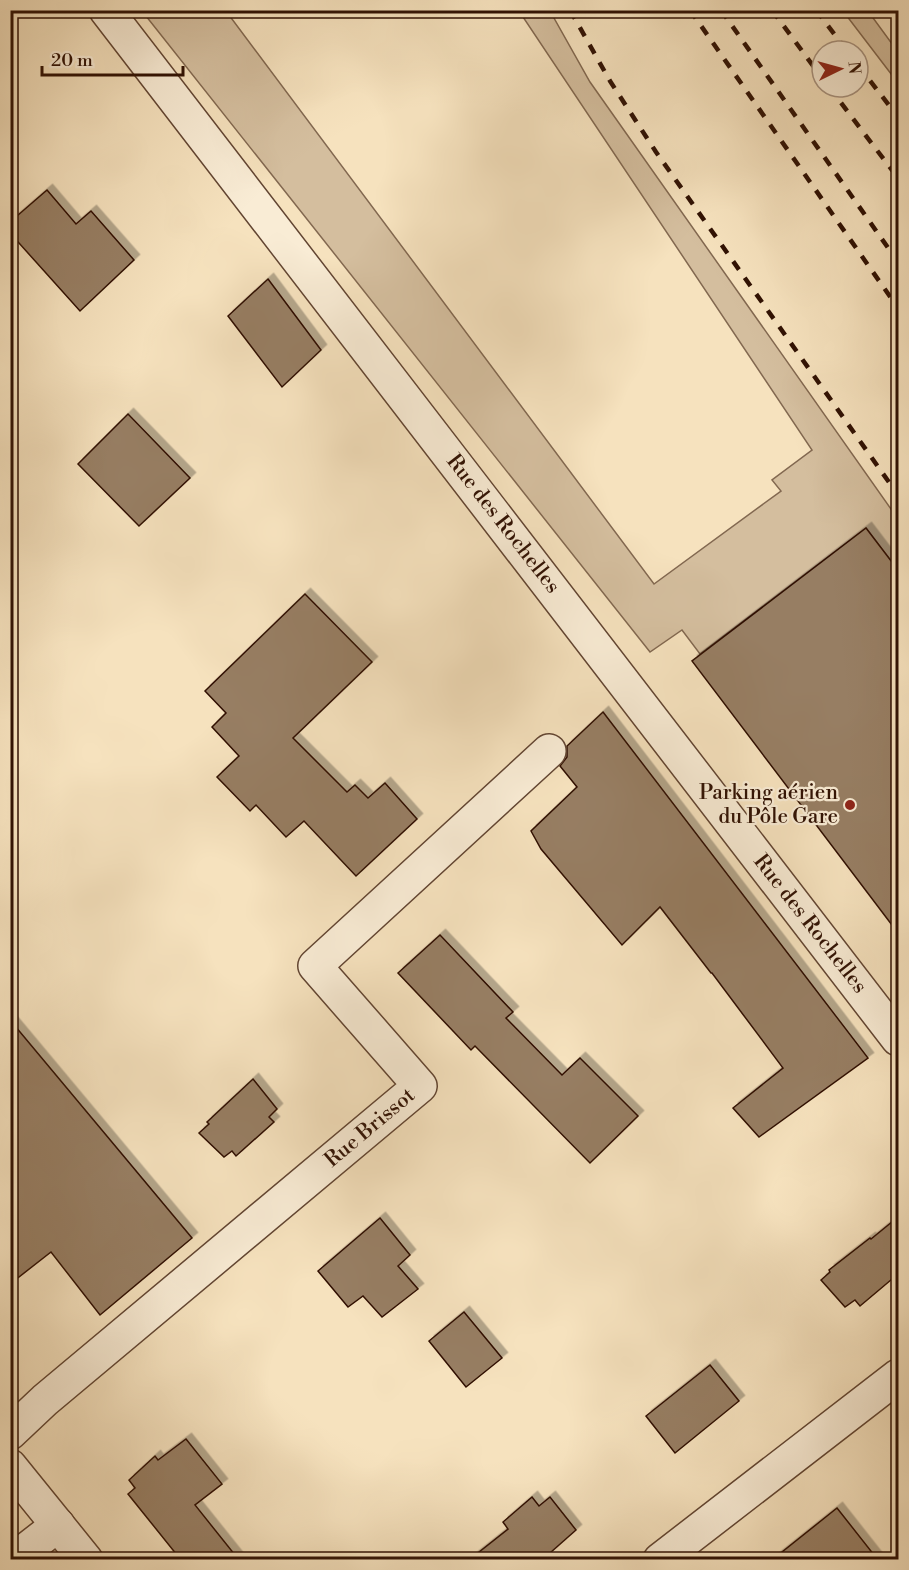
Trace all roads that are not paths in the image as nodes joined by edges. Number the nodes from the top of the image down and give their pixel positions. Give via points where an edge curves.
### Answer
1 (106, 10) edge
2 (549, 751) dead end
3 (898, 1039) edge
4 (898, 1376) edge
5 (10, 1433) edge
6 (10, 1466) edge
7 (58, 1525) junction
8 (13, 1560) edge
9 (86, 1560) edge
10 (660, 1560) edge

1 - 3 street, Rue des Rochelles
2 - 5 street, Rue Brissot via 315,966 420,1086
4 - 10 street
6 - 7 street
7 - 8 street
7 - 9 street

